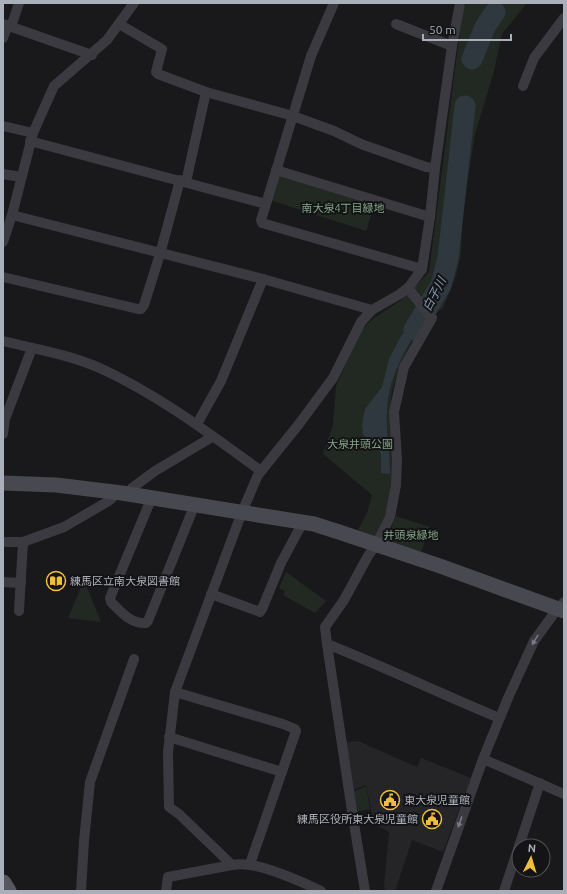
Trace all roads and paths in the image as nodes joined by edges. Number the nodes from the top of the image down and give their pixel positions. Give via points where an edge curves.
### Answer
1 (20, 3) edge
2 (134, 3) edge
3 (334, 3) edge
4 (460, 3) edge
5 (564, 18) edge
6 (119, 24) junction
7 (396, 24) dead end
8 (7, 25) edge
9 (3, 38) edge
10 (452, 46) junction
11 (92, 55) junction
12 (523, 86) dead end
13 (206, 92) junction
14 (293, 116) junction
15 (3, 126) edge
16 (31, 137) junction
17 (435, 168) junction
18 (276, 170) junction
19 (3, 174) edge
20 (22, 177) junction
21 (183, 181) junction
22 (266, 204) junction
23 (12, 215) junction
24 (430, 217) junction
25 (3, 242) edge
26 (160, 254) junction
27 (422, 268) junction
28 (3, 277) edge
29 (263, 279) junction
30 (409, 287) junction
31 (372, 310) junction
32 (3, 341) edge
33 (32, 348) junction
34 (197, 424) junction
35 (3, 434) edge
36 (212, 437) junction
37 (261, 471) junction
38 (3, 483) edge
39 (115, 492) junction
40 (130, 494) junction
41 (152, 498) junction
42 (195, 504) junction
43 (242, 512) junction
44 (302, 522) junction
45 (3, 542) edge
46 (23, 542) junction
47 (376, 545) junction
48 (3, 582) edge
49 (21, 583) junction
50 (211, 594) junction
51 (562, 607) edge
52 (19, 610) dead end
53 (327, 644) junction
54 (134, 659) dead end
55 (175, 692) junction
56 (499, 718) junction
57 (169, 737) junction
58 (483, 759) junction
59 (282, 772) junction
60 (540, 784) junction
61 (564, 794) edge
62 (522, 838) edge
63 (250, 864) junction
64 (232, 865) junction
65 (511, 870) edge
66 (3, 883) edge
67 (8, 891) edge
68 (81, 891) edge
69 (166, 891) edge
70 (321, 891) edge
71 (365, 891) edge
72 (436, 891) edge
73 (504, 891) edge

1 - 8 street
2 - 6 street
3 - 14 street via 311,56
4 - 10 street
5 - 12 street via 534,58
6 - 11 street
6 - 13 street via 162,50 156,68 158,74
7 - 10 street
8 - 9 street
8 - 11 street
10 - 17 street
11 - 16 street via 54,86
13 - 14 street
13 - 21 street
14 - 17 street via 360,144
14 - 18 street
15 - 16 street
16 - 20 street
16 - 21 street
17 - 24 street
18 - 22 street
18 - 24 street
19 - 20 street
20 - 23 street
21 - 22 street
21 - 26 street
22 - 27 street via 261,220 264,224
23 - 25 street
23 - 26 street
24 - 27 street
26 - 28 street via 141,309
26 - 29 street
27 - 30 street
29 - 31 street
29 - 34 street via 222,381
30 - 31 street
30 - 47 street via 432,318 404,367 394,412 397,460 392,511
31 - 37 street via 358,326 333,378
32 - 33 street
33 - 34 street via 84,362 102,370 152,395
33 - 35 street via 5,419
34 - 36 street
36 - 37 street
36 - 40 street via 156,471 132,488
37 - 43 street
38 - 39 street via 56,485
39 - 40 street
39 - 46 street via 107,502 64,527
40 - 41 street
41 - 42 street
41 - 42 street via 110,598 127,618 143,623 148,621
42 - 43 street
43 - 44 street
43 - 50 street
44 - 47 street
44 - 50 street via 260,612
45 - 46 street
46 - 49 street
47 - 51 street
47 - 53 street via 325,627
48 - 49 street
49 - 52 street
50 - 55 street
51 -> 56 street via 534,641
53 - 56 street
53 - 71 street via 349,812
54 - 68 street via 90,782
55 - 57 street
55 - 59 street via 295,729 296,733
56 - 58 street
57 - 59 street
57 - 64 street via 169,807
58 - 60 street
58 -> 72 street
59 - 63 street
60 - 61 street
60 - 62 street
63 - 64 street
63 - 70 street
64 - 69 street via 168,877
65 - 73 street
66 - 67 main road

